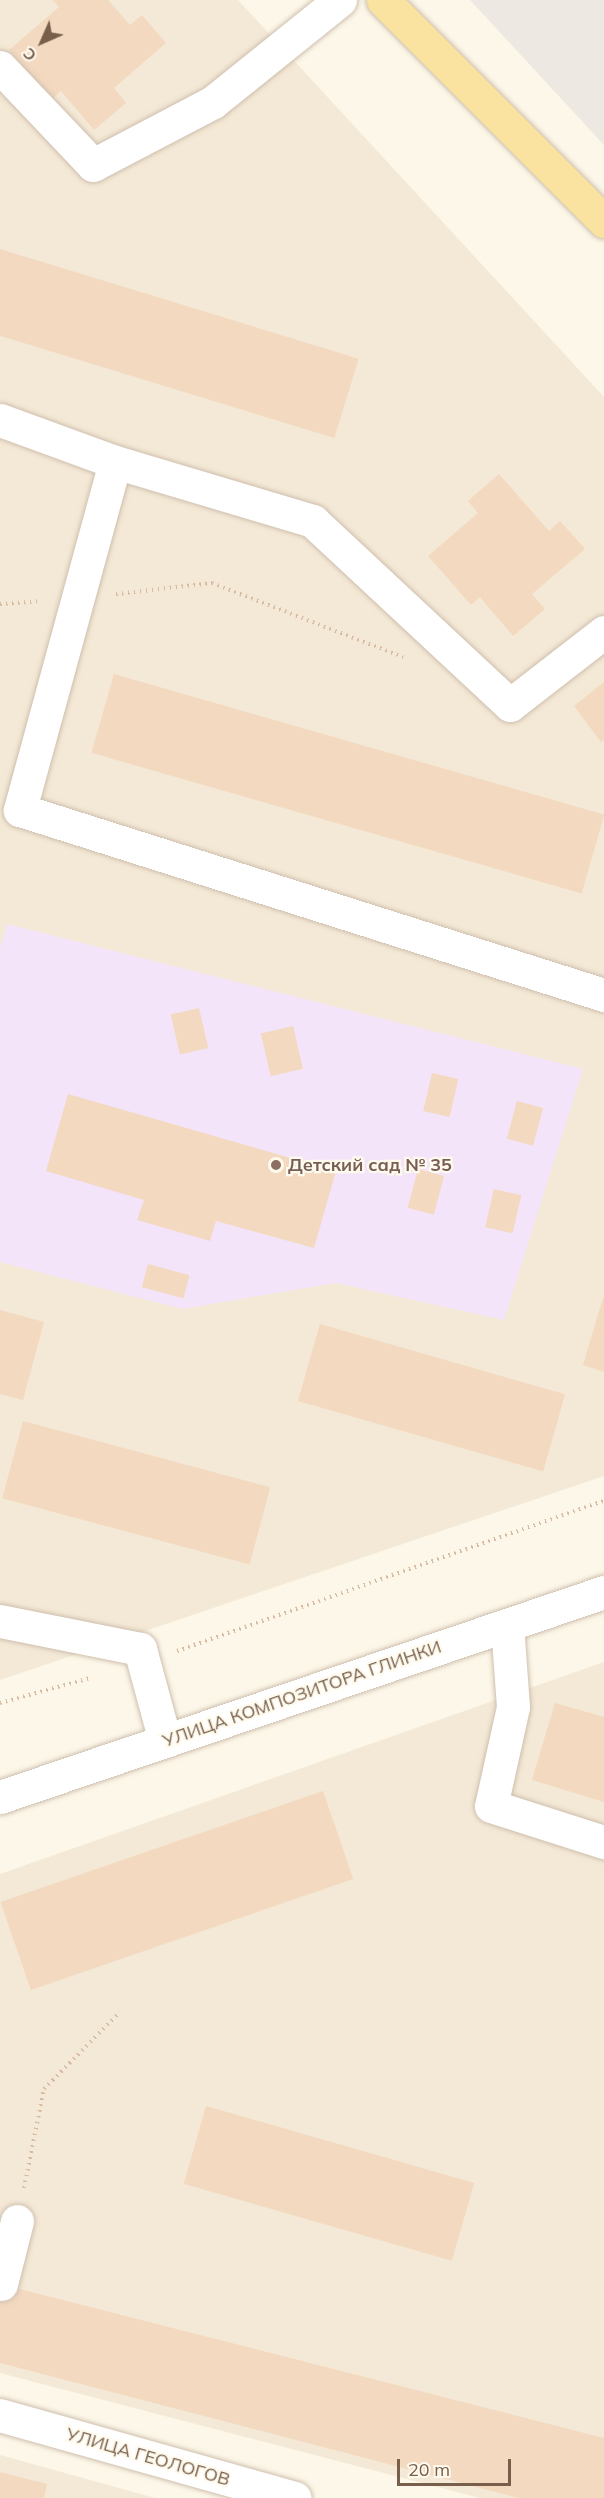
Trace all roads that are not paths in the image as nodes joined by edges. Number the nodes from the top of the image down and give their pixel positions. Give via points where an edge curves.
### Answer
1 (340, 0) edge
2 (382, 0) edge
3 (0, 67) edge
4 (604, 221) edge
5 (0, 420) edge
6 (115, 462) junction
7 (604, 632) edge
8 (604, 994) edge
9 (604, 1592) edge
10 (0, 1621) edge
11 (507, 1625) junction
12 (165, 1741) junction
13 (0, 1797) edge
14 (604, 1842) edge
15 (17, 2221) road end
16 (1, 2284) edge
17 (0, 2415) edge
18 (295, 2498) edge

1 - 3 street via 213,102 93,165
2 - 4 main road
5 - 6 street
6 - 7 street via 313,521 510,705
6 - 8 street via 20,810
9 - 11 street, УЛИЦА КОМПОЗИТОРА ГЛИНКИ
10 - 12 street via 140,1649
11 - 12 street, УЛИЦА КОМПОЗИТОРА ГЛИНКИ
11 - 14 street via 513,1707 491,1806
12 - 13 street, УЛИЦА КОМПОЗИТОРА ГЛИНКИ
15 - 16 street
17 - 18 street, УЛИЦА ГЕОЛОГОВ

